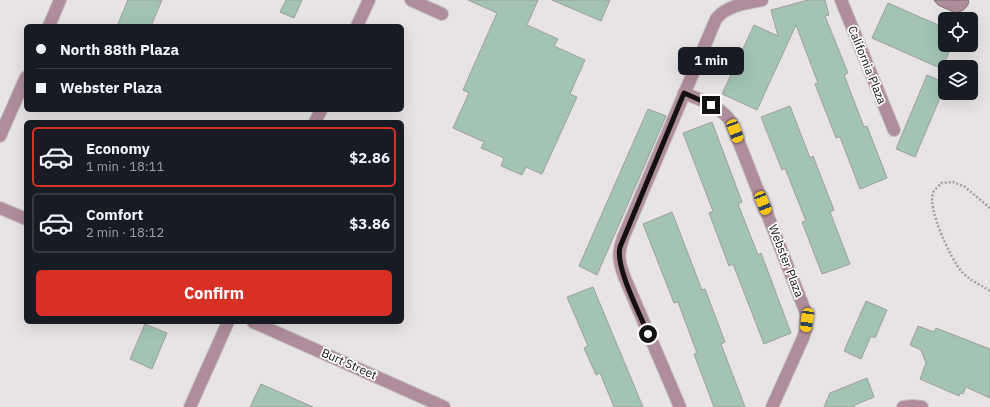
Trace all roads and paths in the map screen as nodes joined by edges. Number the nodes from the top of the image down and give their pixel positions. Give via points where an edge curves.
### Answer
1 (60, 0) edge
2 (369, 0) edge
3 (411, 0) edge
4 (762, 0) edge
5 (841, 0) edge
6 (442, 14) dead end
7 (50, 24) edge
8 (359, 24) edge
9 (24, 82) edge
10 (684, 93) junction
11 (894, 130) dead end
12 (0, 136) edge
13 (0, 208) edge
14 (990, 208) edge
15 (24, 218) edge
16 (990, 291) edge
17 (227, 324) edge
18 (257, 324) edge
19 (190, 407) edge
20 (444, 407) edge
21 (680, 407) edge
22 (772, 407) edge
23 (903, 407) edge
24 (922, 407) edge

1 - 7 street
2 - 8 street
3 - 6 street
4 - 10 street via 729,8 720,15 710,31
5 - 11 street, California Plaza
9 - 12 street
10 - 21 street via 619,253 624,276
10 - 22 street, Webster Plaza via 720,111 731,122 806,313 803,338
13 - 15 street
14 - 16 path via 954,182 941,183 933,193 932,208 954,261 962,273
17 - 19 street
18 - 20 street, Burt Street
23 - 24 street

